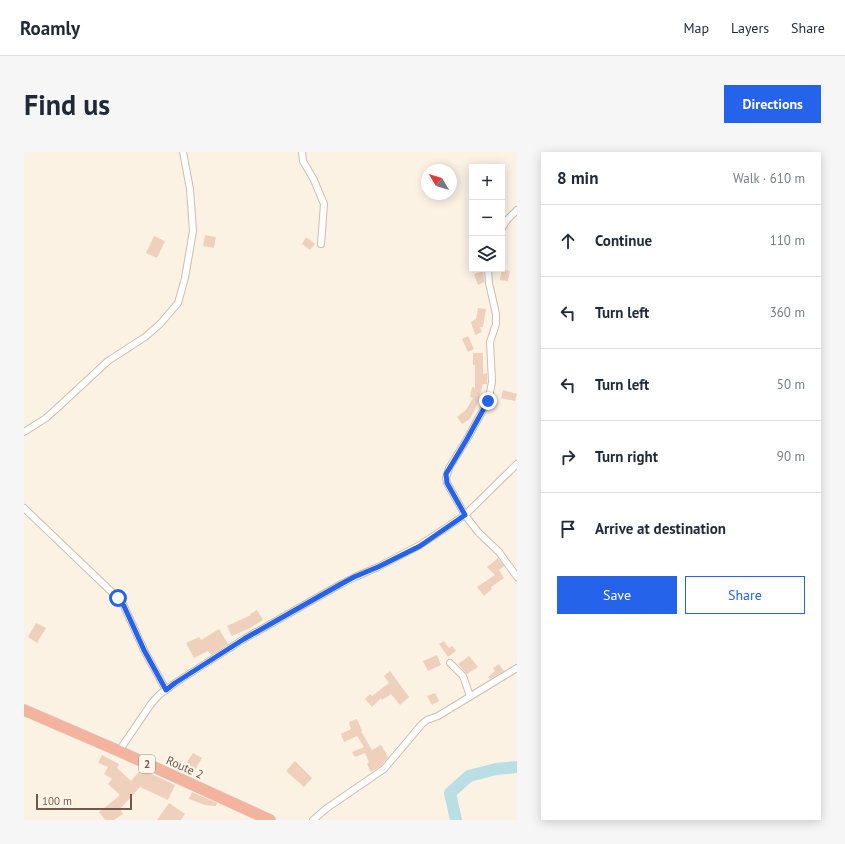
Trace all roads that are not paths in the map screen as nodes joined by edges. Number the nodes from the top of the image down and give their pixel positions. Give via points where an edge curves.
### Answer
1 (183, 152) edge
2 (302, 152) edge
3 (517, 210) edge
4 (505, 223) edge
5 (321, 244) dead end
6 (488, 272) edge
7 (24, 432) edge
8 (517, 464) edge
9 (24, 508) edge
10 (465, 515) junction
11 (517, 578) edge
12 (450, 663) dead end
13 (517, 668) edge
14 (166, 690) junction
15 (470, 696) junction
16 (24, 710) edge
17 (119, 751) junction
18 (270, 820) edge
19 (313, 820) edge

1 - 7 street via 190,188 193,231 178,303 145,337 108,361 56,410
2 - 5 street via 303,161 324,204
3 - 4 street
6 - 10 street via 496,314 496,324 490,342 490,392 488,401 449,468 446,478
8 - 10 street
9 - 14 street via 118,598
10 - 11 street via 499,552
10 - 14 street via 420,546 354,577 244,639
12 - 15 street via 463,676
13 - 15 street
14 - 17 street via 151,704
15 - 19 street via 427,720 384,769
16 - 17 highway, Route 2 / 2
17 - 18 highway, Route 2 / 2

